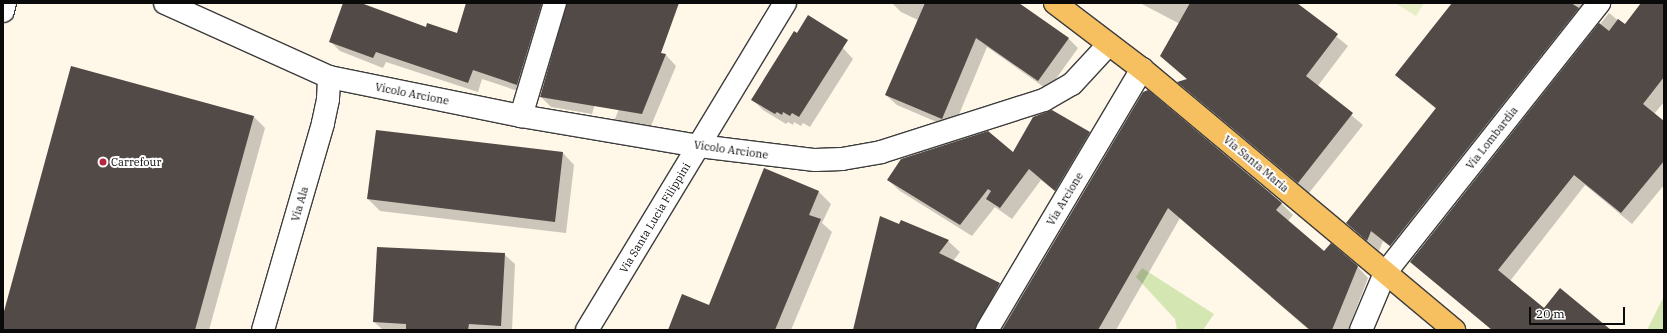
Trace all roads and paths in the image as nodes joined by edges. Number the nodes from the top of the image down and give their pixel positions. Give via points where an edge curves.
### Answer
1 (5, 3) edge
2 (165, 3) edge
3 (555, 3) edge
4 (785, 3) edge
5 (1055, 3) edge
6 (1599, 3) edge
7 (3, 11) edge
8 (1109, 44) junction
9 (1142, 69) junction
10 (329, 77) junction
11 (521, 116) junction
12 (699, 146) junction
13 (1385, 273) junction
14 (263, 330) edge
15 (587, 330) edge
16 (987, 330) edge
17 (1361, 330) edge
18 (1454, 330) edge

1 - 7 street
2 - 10 street, Vicolo Arcione
3 - 11 street
4 - 12 street, Via Santa Lucia Filippini
5 - 8 main road, Via Santa Maria
6 - 13 street, Via Lombardia
8 - 9 main road, Via Santa Maria
8 - 12 street, Vicolo Arcione via 1080,76 1053,96 881,152 842,159 815,160
9 - 13 main road, Via Santa Maria
9 - 16 street, Via Arcione
10 - 11 street, Vicolo Arcione
10 - 14 street, Via Ala via 323,123
11 - 12 street, Vicolo Arcione
12 - 15 street, Via Santa Lucia Filippini
13 - 17 street, Via Lombardia
13 - 18 main road, Via Santa Maria

